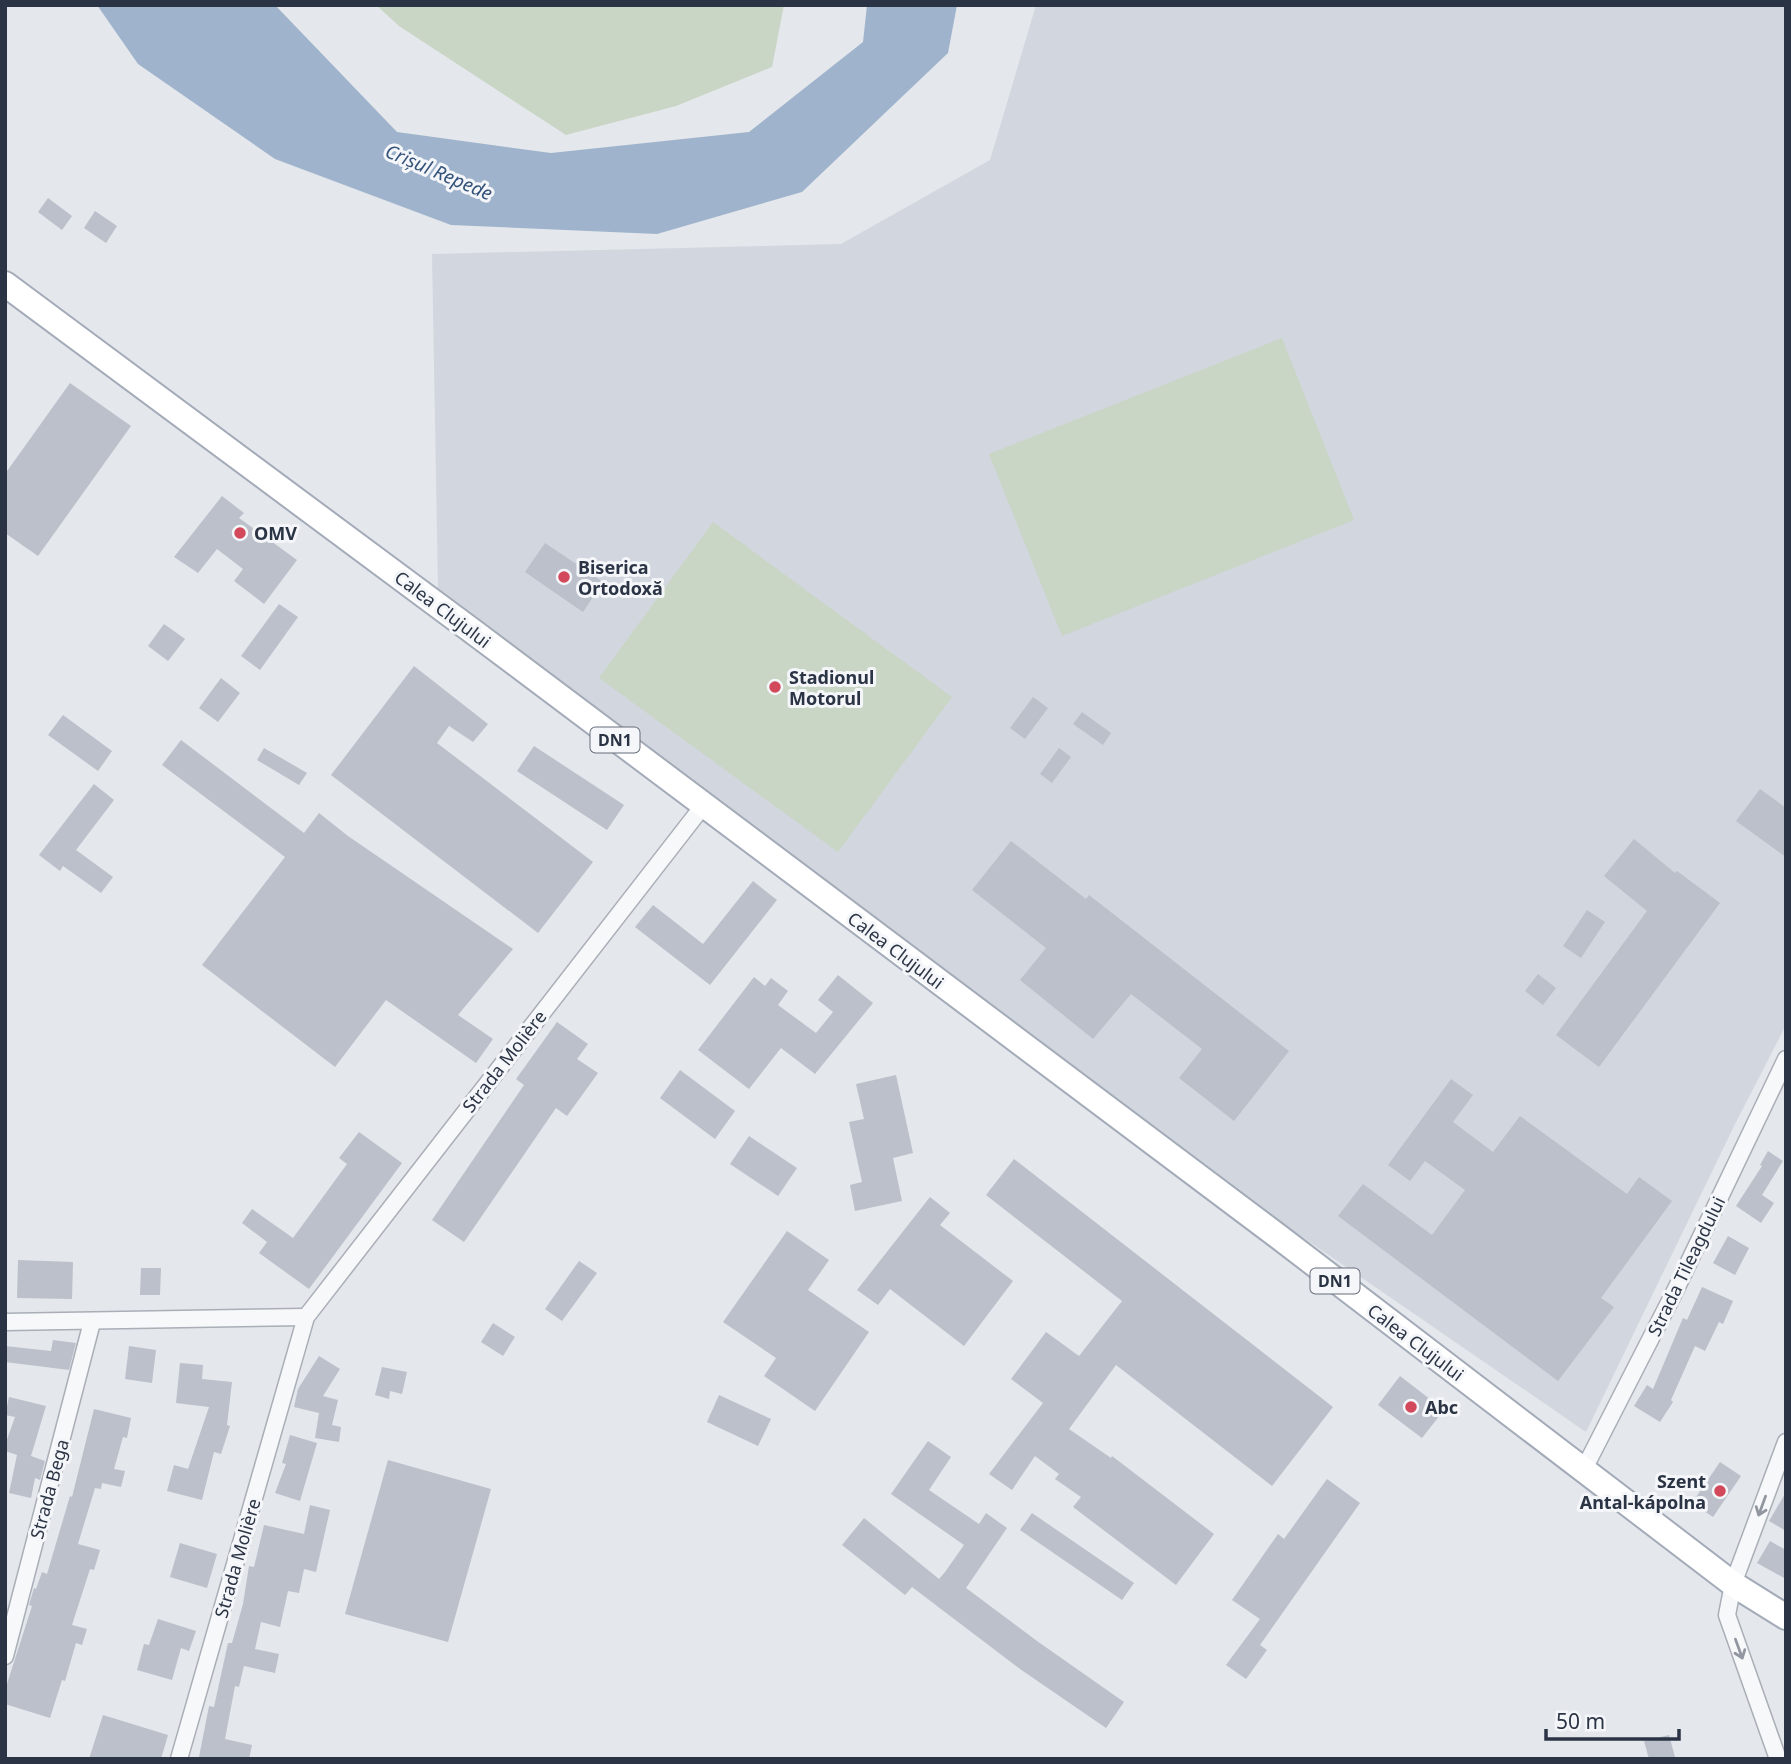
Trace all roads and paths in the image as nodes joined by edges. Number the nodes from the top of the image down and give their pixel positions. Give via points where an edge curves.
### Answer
1 (5, 284) edge
2 (703, 806) junction
3 (1786, 1059) edge
4 (306, 1317) junction
5 (5, 1322) edge
6 (92, 1322) junction
7 (1786, 1442) edge
8 (1583, 1471) junction
9 (1733, 1584) junction
10 (1786, 1617) edge
11 (5, 1656) edge
12 (179, 1759) edge
13 (1778, 1759) edge

1 - 2 main road, Calea Clujului / DN1
2 - 4 street, Strada Molière
2 - 8 main road, Calea Clujului / DN1
3 - 8 street, Strada Tileagdului
4 - 6 street
4 - 12 street, Strada Molière
5 - 6 street
6 - 11 street, Strada Bega
7 -> 9 street
8 - 9 main road, Calea Clujului / DN1
9 - 10 main road, Calea Clujului / DN1
9 -> 13 street via 1727,1615

